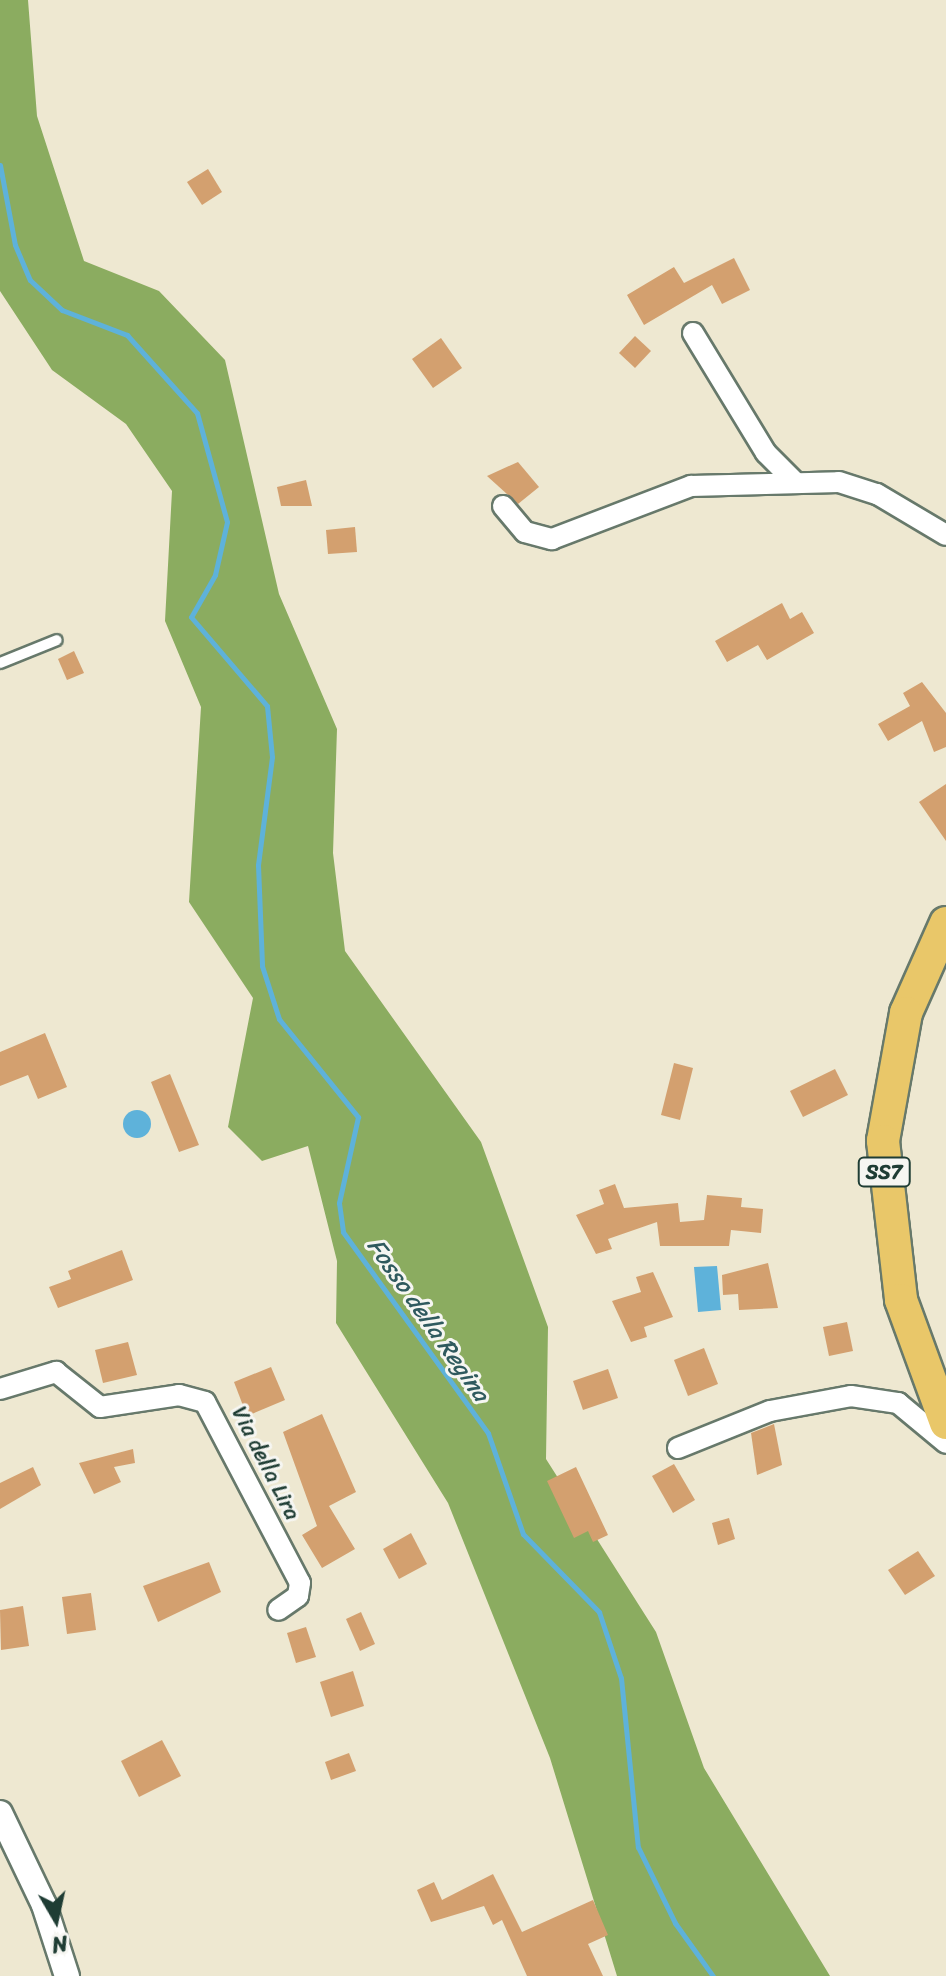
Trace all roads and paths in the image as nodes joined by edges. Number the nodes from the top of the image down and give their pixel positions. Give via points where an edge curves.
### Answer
1 (693, 333) dead end
2 (795, 482) junction
3 (503, 506) dead end
4 (946, 535) edge
5 (57, 640) dead end
6 (0, 663) edge
7 (946, 923) edge
8 (0, 1389) edge
9 (946, 1423) edge
10 (946, 1443) edge
11 (678, 1448) dead end
12 (278, 1610) dead end
13 (0, 1813) edge
14 (67, 1976) edge

1 - 2 street via 766,453
2 - 3 street via 684,488 552,539 525,532
2 - 4 street via 862,487
5 - 6 lane
7 - 9 main road, SS7 via 906,1013 883,1141 901,1300
8 - 12 street, Via della Lira via 56,1372 100,1407 179,1395 205,1402 300,1583 298,1596
10 - 11 street via 898,1403 851,1396 770,1411
13 - 14 street via 44,1905

